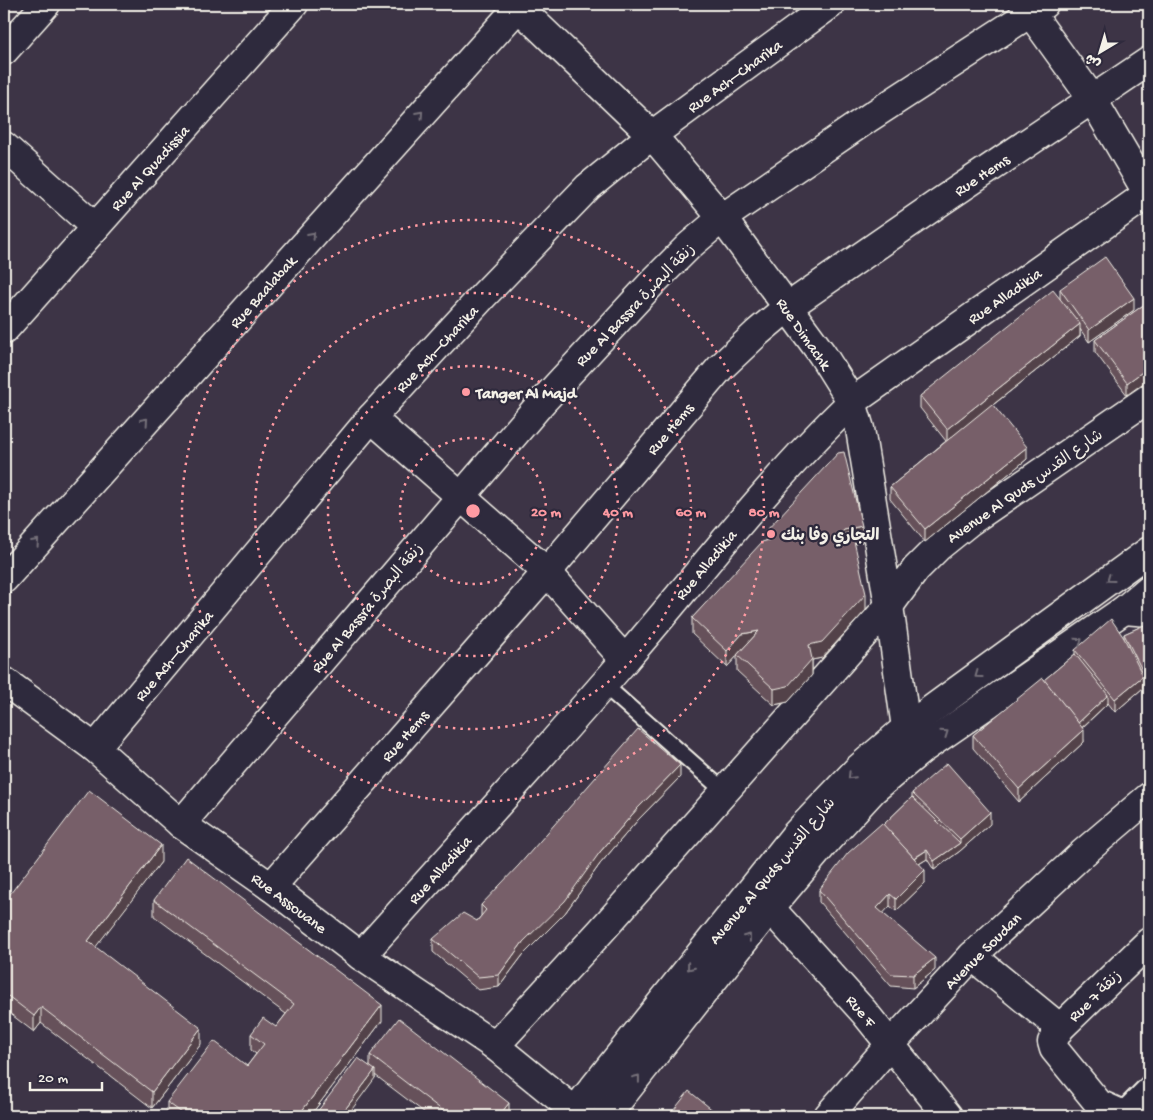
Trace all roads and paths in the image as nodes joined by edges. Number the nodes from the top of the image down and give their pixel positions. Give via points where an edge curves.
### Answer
1 (46, 4) edge
2 (294, 4) edge
3 (831, 4) edge
4 (518, 5) edge
5 (1033, 7) edge
6 (4, 51) edge
7 (1149, 61) edge
8 (1093, 100) junction
9 (652, 135) junction
10 (4, 146) edge
11 (1149, 193) edge
12 (722, 218) junction
13 (95, 227) junction
14 (788, 308) junction
15 (4, 330) edge
16 (1149, 398) edge
17 (852, 402) junction
18 (372, 418) junction
19 (461, 496) junction
20 (1149, 551) edge
21 (547, 572) junction
22 (4, 579) edge
23 (1149, 589) edge
24 (889, 606) junction
25 (1137, 611) edge
26 (625, 660) junction
27 (4, 681) edge
28 (604, 684) junction
29 (906, 728) junction
30 (95, 748) junction
31 (921, 750) junction
32 (724, 791) junction
33 (1147, 803) edge
34 (181, 824) junction
35 (271, 887) junction
36 (770, 908) junction
37 (1149, 942) edge
38 (361, 956) junction
39 (972, 956) junction
40 (1060, 1028) junction
41 (890, 1045) junction
42 (495, 1046) junction
43 (1149, 1083) edge
44 (1149, 1114) edge
45 (575, 1115) edge
46 (1119, 1115) edge
47 (606, 1116) edge
48 (828, 1116) edge
49 (948, 1116) edge

1 - 6 street
2 - 13 street, Rue Al Quadissia
3 - 9 street, Rue Ach–Charika
4 - 9 street, Rue Dimachk
22 -> 4 street, Rue Baalabak
5 - 8 street
5 - 12 street, Rue Al Bassra زنقة البصرة
7 - 8 street, Rue Hems
8 - 11 street
8 - 14 street, Rue Hems
9 - 12 street, Rue Dimachk
9 - 18 street, Rue Ach–Charika via 588,188 483,296
10 - 13 street
11 - 17 street, Rue Alladikia
12 - 14 street, Rue Dimachk
12 - 19 street, Rue Al Bassra زنقة البصرة via 654,281 542,402
13 - 15 street, Rue Al Quadissia
14 - 17 street, Rue Dimachk
14 - 21 street, Rue Hems via 757,332 720,368
16 - 24 street, Avenue Al Quds شارع القدس via 956,532 916,569
17 - 24 street, Rue Dimachk via 860,429
17 - 26 street, Rue Alladikia via 771,485
18 - 19 street
18 - 30 street, Rue Ach–Charika
19 - 21 street
19 - 34 street, Rue Al Bassra زنقة البصرة
20 -> 29 street, Avenue Al Quds شارع القدس
21 - 26 street
21 - 35 street, Rue Hems
23 - 25 street, Avenue Al Quds شارع القدس
24 - 29 street, Rue Dimachk
24 - 32 street, Avenue Al Quds شارع القدس
31 -> 25 street, Avenue Al Quds شارع القدس
26 - 28 street, Rue Alladikia
27 - 30 street, Rue Assouane
28 - 32 lane
28 - 38 street, Rue Alladikia
29 - 31 street, Rue Dimachk
29 -> 45 street, Avenue Al Quds شارع القدس via 858,769 796,834
30 - 34 street, Rue Assouane
31 - 36 street, Avenue Al Quds شارع القدس via 873,790
32 - 42 street, Avenue Al Quds شارع القدس via 601,932
33 - 39 street, Avenue Soudan via 1082,854
34 - 35 street, Rue Assouane
35 - 38 street, Rue Assouane
36 - 41 street, Rue F
47 -> 36 street, Avenue Al Quds شارع القدس
37 - 40 street, Rue 7 زنقة
38 - 42 street, Rue Assouane
39 - 40 street, Rue 7 زنقة
39 - 41 street, Avenue Soudan
40 - 46 street, Rue 7 زنقة via 1052,1042 1054,1049 1099,1104
41 - 48 street, Avenue Soudan
41 - 49 street, Rue F
42 - 45 street, Rue Assouane
43 - 46 lane
44 - 46 street, Rue 7 زنقة

